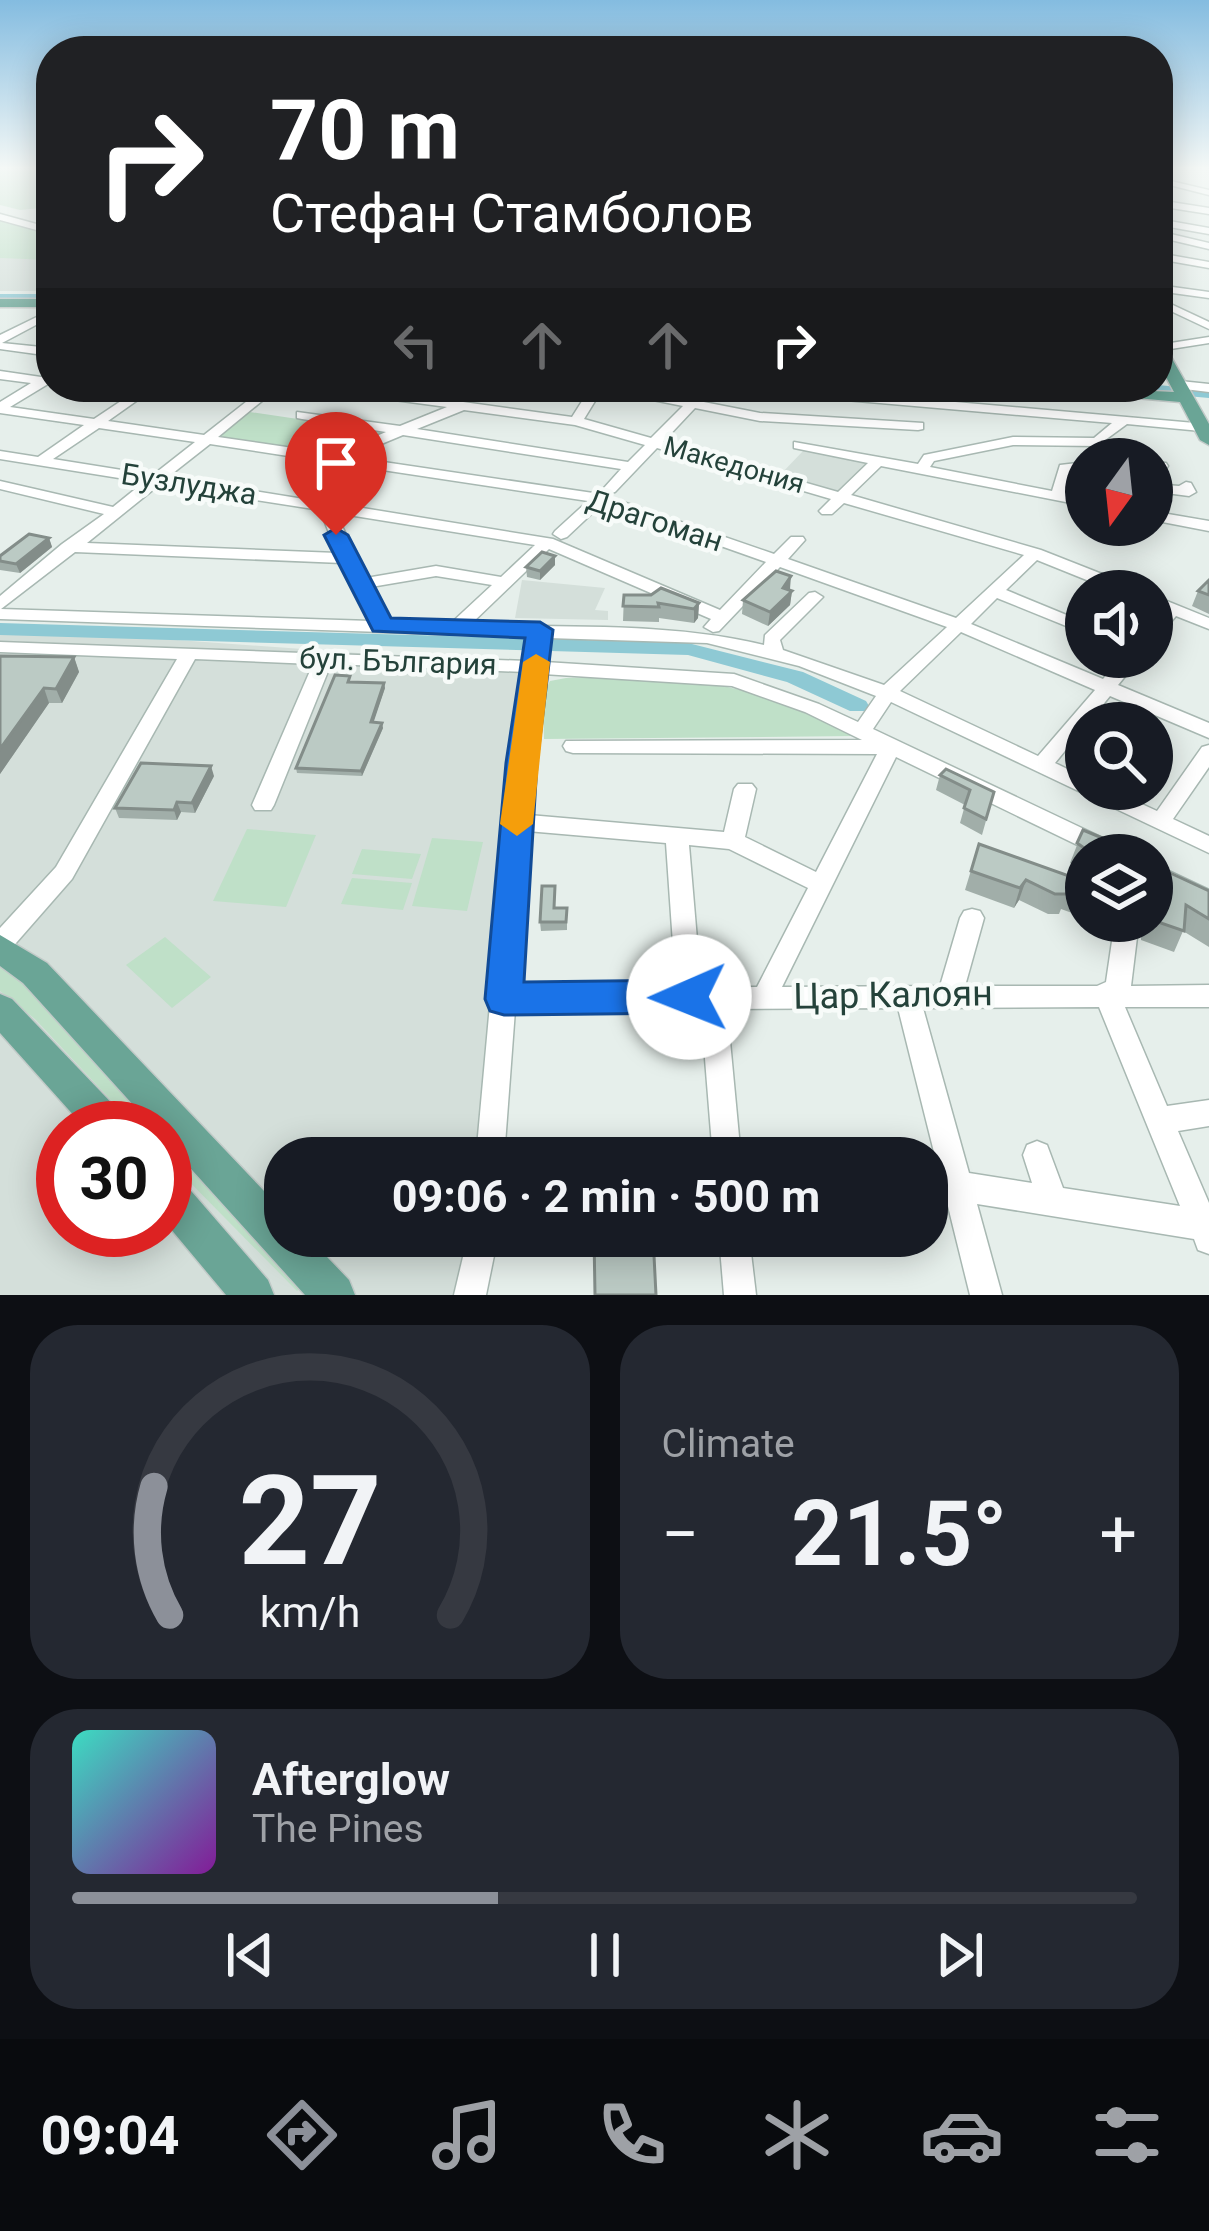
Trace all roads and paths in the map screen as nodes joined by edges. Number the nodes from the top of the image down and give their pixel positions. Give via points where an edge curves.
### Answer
1 (1200, 254) edge
2 (1209, 266) edge
3 (1173, 290) edge
4 (0, 291) edge
5 (36, 291) edge
6 (1204, 295) edge
7 (0, 303) edge
8 (1173, 308) edge
9 (36, 310) edge
10 (36, 320) edge
11 (1209, 322) edge
12 (1209, 340) edge
13 (0, 343) edge
14 (36, 349) edge
15 (1173, 355) edge
16 (0, 375) edge
17 (1173, 377) edge
18 (36, 378) edge
19 (36, 386) edge
20 (1209, 388) edge
21 (1173, 392) edge
22 (1184, 392) junction
23 (1209, 400) edge
24 (128, 402) edge
25 (254, 402) edge
26 (315, 402) edge
27 (453, 402) joint
28 (588, 402) edge
29 (673, 402) edge
30 (912, 402) edge
31 (967, 402) edge
32 (690, 406) junction
33 (0, 408) edge
34 (799, 420) junction
35 (576, 421) junction
36 (1123, 421) junction
37 (97, 423) junction
38 (403, 430) junction
39 (1205, 434) edge
40 (207, 440) junction
41 (658, 443) junction
42 (799, 445) junction
43 (0, 454) edge
44 (307, 454) junction
45 (336, 458) junction
46 (41, 461) junction
47 (878, 461) junction
48 (633, 467) junction
49 (1065, 468) edge
50 (922, 469) junction
51 (770, 476) junction
52 (158, 479) junction
53 (0, 485) edge
54 (1186, 486) dead end
55 (1173, 489) edge
56 (605, 493) junction
57 (842, 496) junction
58 (1058, 496) junction
59 (1065, 498) edge
60 (324, 505) junction
61 (827, 511) dead end
62 (116, 512) junction
63 (1173, 519) edge
64 (1209, 526) edge
65 (554, 538) junction
66 (797, 540) dead end
67 (68, 548) junction
68 (1036, 553) junction
69 (350, 558) junction
70 (776, 561) junction
71 (1078, 570) edge
72 (502, 582) junction
73 (363, 583) junction
74 (994, 591) junction
75 (815, 597) dead end
76 (0, 604) edge
77 (1173, 609) edge
78 (0, 614) edge
79 (720, 616) junction
80 (1065, 620) edge
81 (1209, 624) edge
82 (382, 626) junction
83 (959, 626) junction
84 (455, 628) junction
85 (540, 630) junction
86 (699, 636) junction
87 (0, 647) edge
88 (774, 650) junction
89 (190, 653) junction
90 (324, 658) junction
91 (536, 666) junction
92 (691, 674) junction
93 (1114, 678) edge
94 (1107, 687) junction
95 (886, 694) junction
96 (1209, 731) edge
97 (862, 732) junction
98 (573, 746) dead end
99 (892, 746) junction
100 (1209, 752) edge
101 (1042, 766) junction
102 (1065, 777) edge
103 (745, 788) dead end
104 (263, 805) dead end
105 (1135, 810) edge
106 (1167, 813) dead end
107 (517, 822) junction
108 (1074, 834) edge
109 (677, 837) junction
110 (734, 841) junction
111 (1209, 845) edge
112 (1173, 882) edge
113 (822, 885) junction
114 (1209, 900) edge
115 (972, 918) dead end
116 (1123, 942) edge
117 (0, 946) edge
118 (1112, 993) junction
119 (950, 994) junction
120 (907, 995) junction
121 (766, 996) junction
122 (1209, 996) edge
123 (701, 997) junction
124 (504, 999) junction
125 (0, 1009) edge
126 (85, 1101) edge
127 (1209, 1113) edge
128 (1159, 1120) junction
129 (492, 1137) edge
130 (724, 1137) edge
131 (933, 1137) edge
132 (1037, 1155) dead end
133 (948, 1183) edge
134 (948, 1200) edge
135 (1052, 1200) junction
136 (192, 1223) edge
137 (1206, 1232) edge
138 (478, 1257) edge
139 (736, 1257) edge
140 (985, 1293) edge
141 (253, 1295) edge
142 (334, 1295) edge
143 (470, 1295) edge
144 (740, 1295) edge

1 - 2 street
1 - 6 street
3 - 6 street
4 - 5 main road
7 - 9 main road
8 - 11 street
10 - 13 street
12 - 15 street
13 - 14 street
16 - 18 street
17 - 22 main road
19 - 33 street
20 - 22 street
21 - 22 main road
22 - 23 street
22 - 39 main road
24 - 37 street
25 - 40 street
26 - 38 street via 302,415
27 - 35 street, Македония
27 - 38 street
28 - 35 street
29 - 32 street
30 - 34 street via 919,430
31 - 36 street
32 - 34 street
32 - 41 street
33 - 37 street, Драгоман
34 - 42 street
35 - 41 street, Македония
36 - 39 street
36 - 50 street via 1096,442 1013,441 929,458
37 - 40 street, Драгоман
37 - 46 street
38 - 45 street
38 - 48 street
40 - 44 street, Драгоман
40 - 52 street
41 - 48 street
41 - 51 street, Македония
42 - 47 street
42 - 51 street
43 - 46 street, Бузлуджа
44 - 45 street, Драгоман
44 - 60 street
45 - 56 street, Драгоман
46 - 52 street, Бузлуджа
47 - 50 street
47 - 57 street
48 - 56 street
49 - 58 street
50 - 58 street
51 - 57 street, Македония
52 - 60 street, Бузлуджа
52 - 62 street
53 - 62 street
54 - 55 street
56 - 65 street
56 - 70 street, Драгоман
57 - 61 street
57 - 68 street, Македония
58 - 59 street
60 - 65 street, Бузлуджа
60 - 69 street
62 - 67 street
63 - 64 street
65 - 72 street
65 - 79 street, Бузлуджа
66 - 70 street
67 - 69 street
67 - 76 street
68 - 71 street, Македония
68 - 74 street
69 - 73 street
70 - 79 street
70 - 83 street, Драгоман
72 - 73 street via 436,571
72 - 84 street
73 - 82 street
74 - 80 street
74 - 83 street
75 - 88 street via 771,639
77 - 81 street
78 - 82 street, бул. България
79 - 86 street
82 - 84 street, бул. България
83 - 94 street, Драгоман
83 - 95 street
84 - 85 street, бул. България
85 - 86 street, бул. България
85 - 91 street
86 - 88 street, бул. България
86 - 92 street
87 - 89 street, бул. България
88 - 95 street, бул. България
89 - 90 street, бул. България
89 - 117 street via 64,873
90 - 91 street, бул. България
90 - 104 street
91 - 92 street, бул. България
91 - 107 street
92 - 97 street, бул. България via 763,688
93 - 94 street
94 - 96 street, Драгоман
94 - 101 street
95 - 97 street
95 - 101 street, бул. България
97 - 99 street, бул. България
98 - 99 street
99 - 108 street, бул. България
99 - 113 street
100 - 106 street
101 - 102 street, бул. България
103 - 110 street
105 - 111 street, бул. България
107 - 109 street
107 - 124 street
109 - 110 street
109 - 123 street
110 - 113 street
112 - 114 street
113 - 121 street
115 - 119 street
116 - 118 street
117 - 142 main road via 35,973
118 - 119 street, Цар Калоян
118 - 122 street, Цар Калоян
118 - 128 street
119 - 120 street, Цар Калоян
120 - 121 street, Цар Калоян
120 - 131 street
121 - 123 street, Цар Калоян
123 - 124 street, Цар Калоян
123 - 130 street
124 - 129 street
125 - 126 main road
127 - 128 street
128 - 137 street
132 - 135 street
133 - 135 street
134 - 140 street
135 - 137 street
136 - 141 main road
138 - 143 street
139 - 144 street

